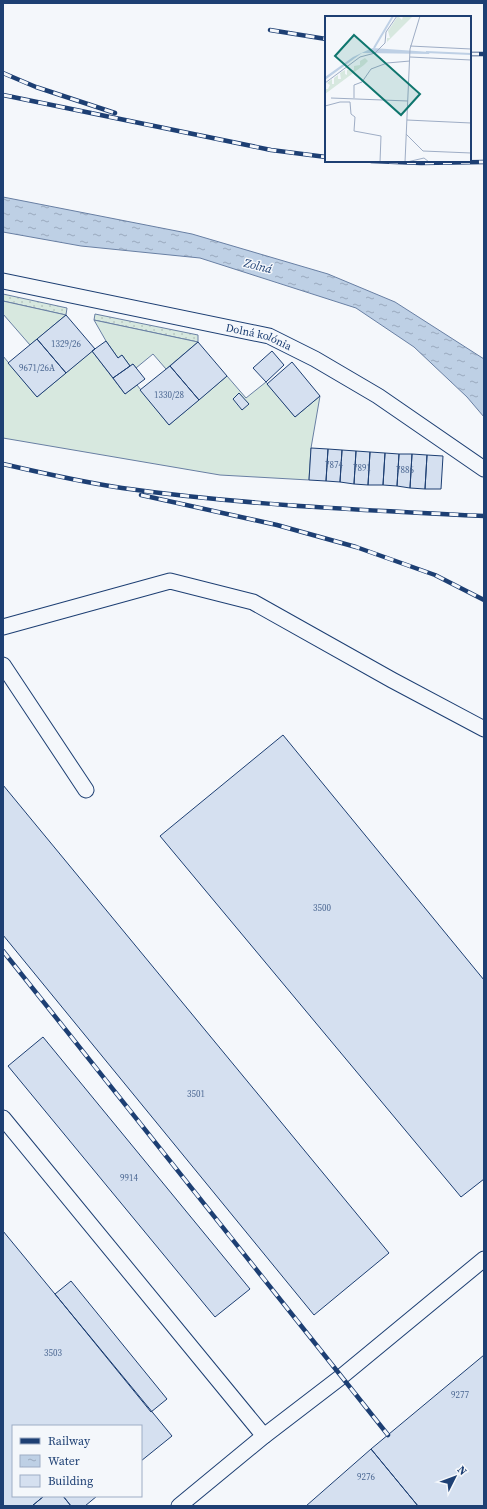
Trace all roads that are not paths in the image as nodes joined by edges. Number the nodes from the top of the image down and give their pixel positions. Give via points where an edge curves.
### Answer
1 (3, 281) edge
2 (484, 469) edge
3 (3, 627) edge
4 (3, 665) edge
5 (484, 729) edge
6 (86, 790) dead end
7 (3, 1118) edge
8 (484, 1259) edge
9 (264, 1436) junction
10 (179, 1506) edge

1 - 2 lane, Dolná kolónia via 269,336 315,359 378,396
3 - 5 lane via 170,581 253,602
4 - 6 lane
7 - 9 lane
8 - 9 lane via 341,1377
9 - 10 lane

